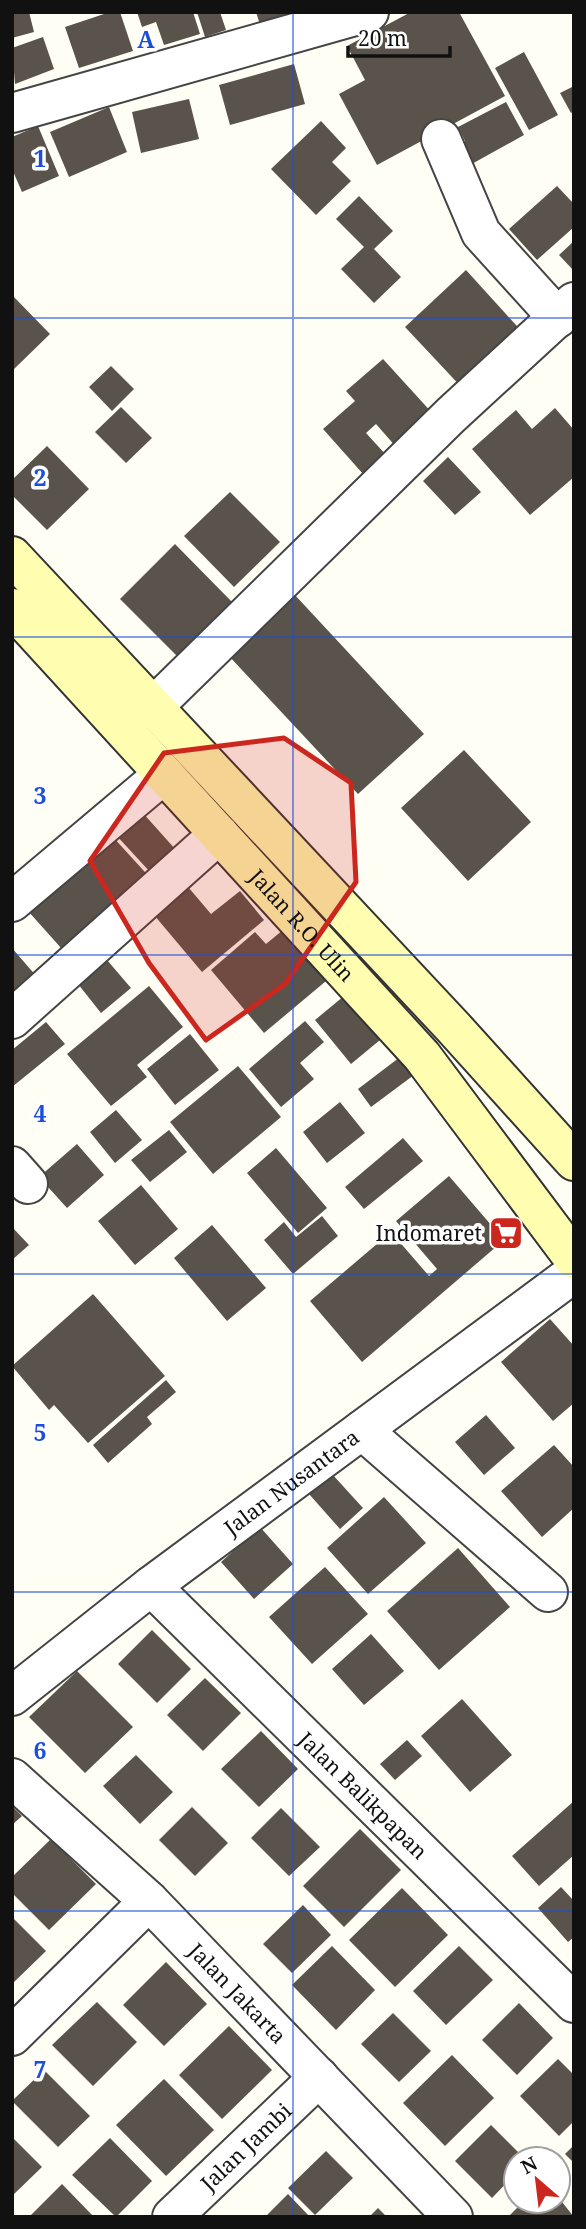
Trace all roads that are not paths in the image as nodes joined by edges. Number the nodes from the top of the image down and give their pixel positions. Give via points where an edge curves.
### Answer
1 (369, 12) edge
2 (12, 113) edge
3 (441, 139) dead end
4 (566, 310) edge
5 (12, 556) edge
6 (12, 608) edge
7 (152, 708) junction
8 (164, 774) junction
9 (219, 834) junction
10 (12, 902) edge
11 (407, 981) junction
12 (376, 1005) junction
13 (12, 1019) edge
14 (453, 1027) junction
15 (422, 1056) junction
16 (574, 1161) edge
17 (574, 1259) edge
18 (574, 1273) edge
19 (362, 1430) junction
20 (151, 1586) junction
21 (548, 1592) dead end
22 (12, 1696) edge
23 (12, 1778) edge
24 (149, 1901) junction
25 (574, 2003) edge
26 (12, 2036) edge
27 (319, 2077) junction
28 (172, 2217) edge
29 (453, 2217) edge

1 - 2 street
3 - 4 street via 477,227
4 - 7 street via 451,415
5 - 7 main road, Jalan R.O. Ulin
6 - 8 main road, Jalan R.O. Ulin
7 - 11 main road, Jalan R.O. Ulin
8 - 9 main road, Jalan R.O. Ulin
8 - 10 street
9 - 12 main road, Jalan R.O. Ulin
9 - 13 street
11 - 12 main road
11 - 14 main road, Jalan R.O. Ulin
12 - 15 main road, Jalan R.O. Ulin
14 - 15 main road
14 - 16 main road, Jalan R.O. Ulin
15 - 17 main road, Jalan R.O. Ulin
18 - 19 street, Jalan Nusantara
19 - 20 street, Jalan Nusantara
19 - 21 street
20 - 22 street, Jalan Nusantara
20 - 25 street, Jalan Balikpapan
23 - 24 street, Jalan Jakarta
24 - 26 street
24 - 27 street, Jalan Jakarta
27 - 28 street, Jalan Jambi
27 - 29 street, Jalan Jakarta

